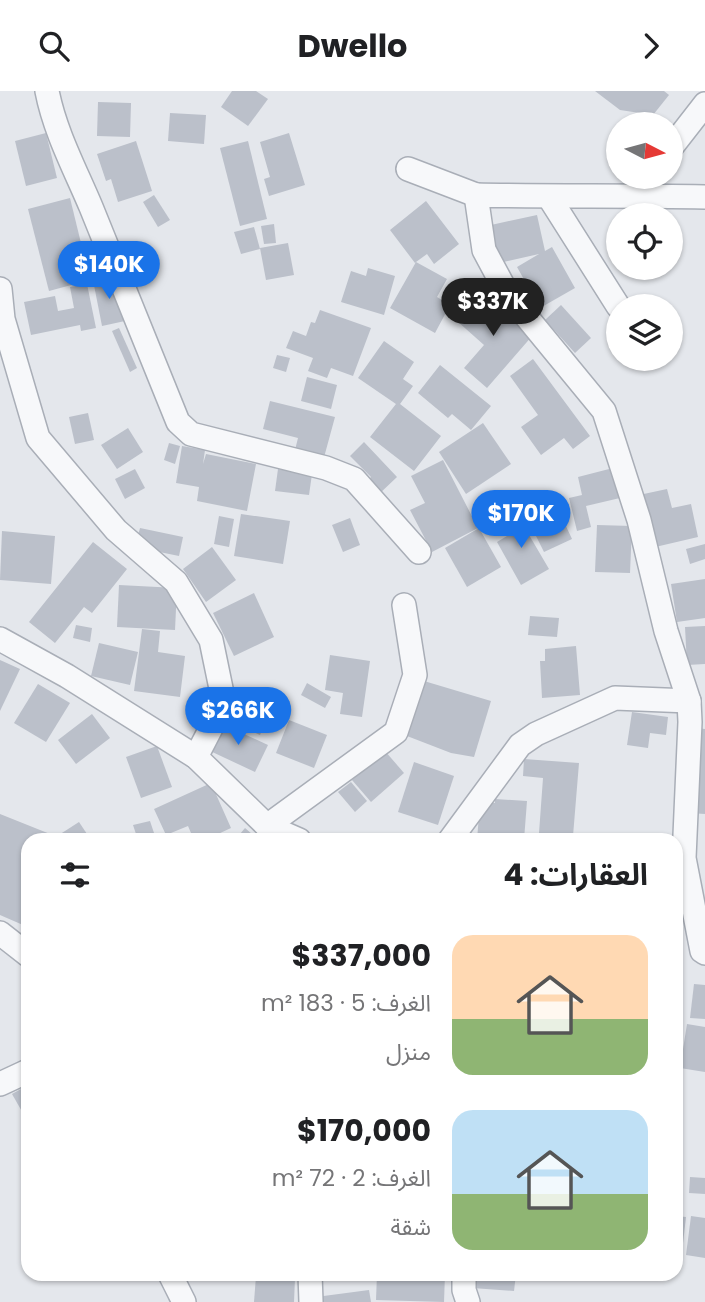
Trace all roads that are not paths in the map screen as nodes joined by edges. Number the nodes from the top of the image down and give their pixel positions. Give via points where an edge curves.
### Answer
1 (47, 91) edge
2 (705, 104) edge
3 (683, 132) edge
4 (408, 169) dead end
5 (616, 189) edge
6 (658, 189) edge
7 (476, 195) junction
8 (549, 197) junction
9 (705, 197) edge
10 (0, 289) edge
11 (610, 294) edge
12 (419, 552) dead end
13 (404, 605) dead end
14 (0, 639) edge
15 (695, 715) edge
16 (196, 757) junction
17 (267, 826) junction
18 (283, 833) edge
19 (455, 833) edge
20 (0, 933) edge
21 (21, 950) edge
22 (705, 953) edge
23 (21, 1074) edge
24 (0, 1084) edge
25 (174, 1281) edge
26 (310, 1281) edge
27 (464, 1281) edge
28 (184, 1302) edge
29 (311, 1302) edge
30 (468, 1302) edge

1 - 12 street via 59,134 178,422 191,434 354,479
2 - 3 street
4 - 7 street
5 - 8 street
6 - 9 street
7 - 8 street
7 - 15 street via 484,250 507,293 604,411 639,520 666,631
8 - 11 street
10 - 16 street via 3,319 38,438 116,530 176,582 211,640 224,703
13 - 17 street via 415,675 397,732
14 - 16 street
15 - 19 street via 615,698 536,734 520,745
15 - 22 street via 684,858
16 - 17 street
17 - 18 street
20 - 21 street
23 - 24 street
25 - 28 street
26 - 29 street
27 - 30 street

